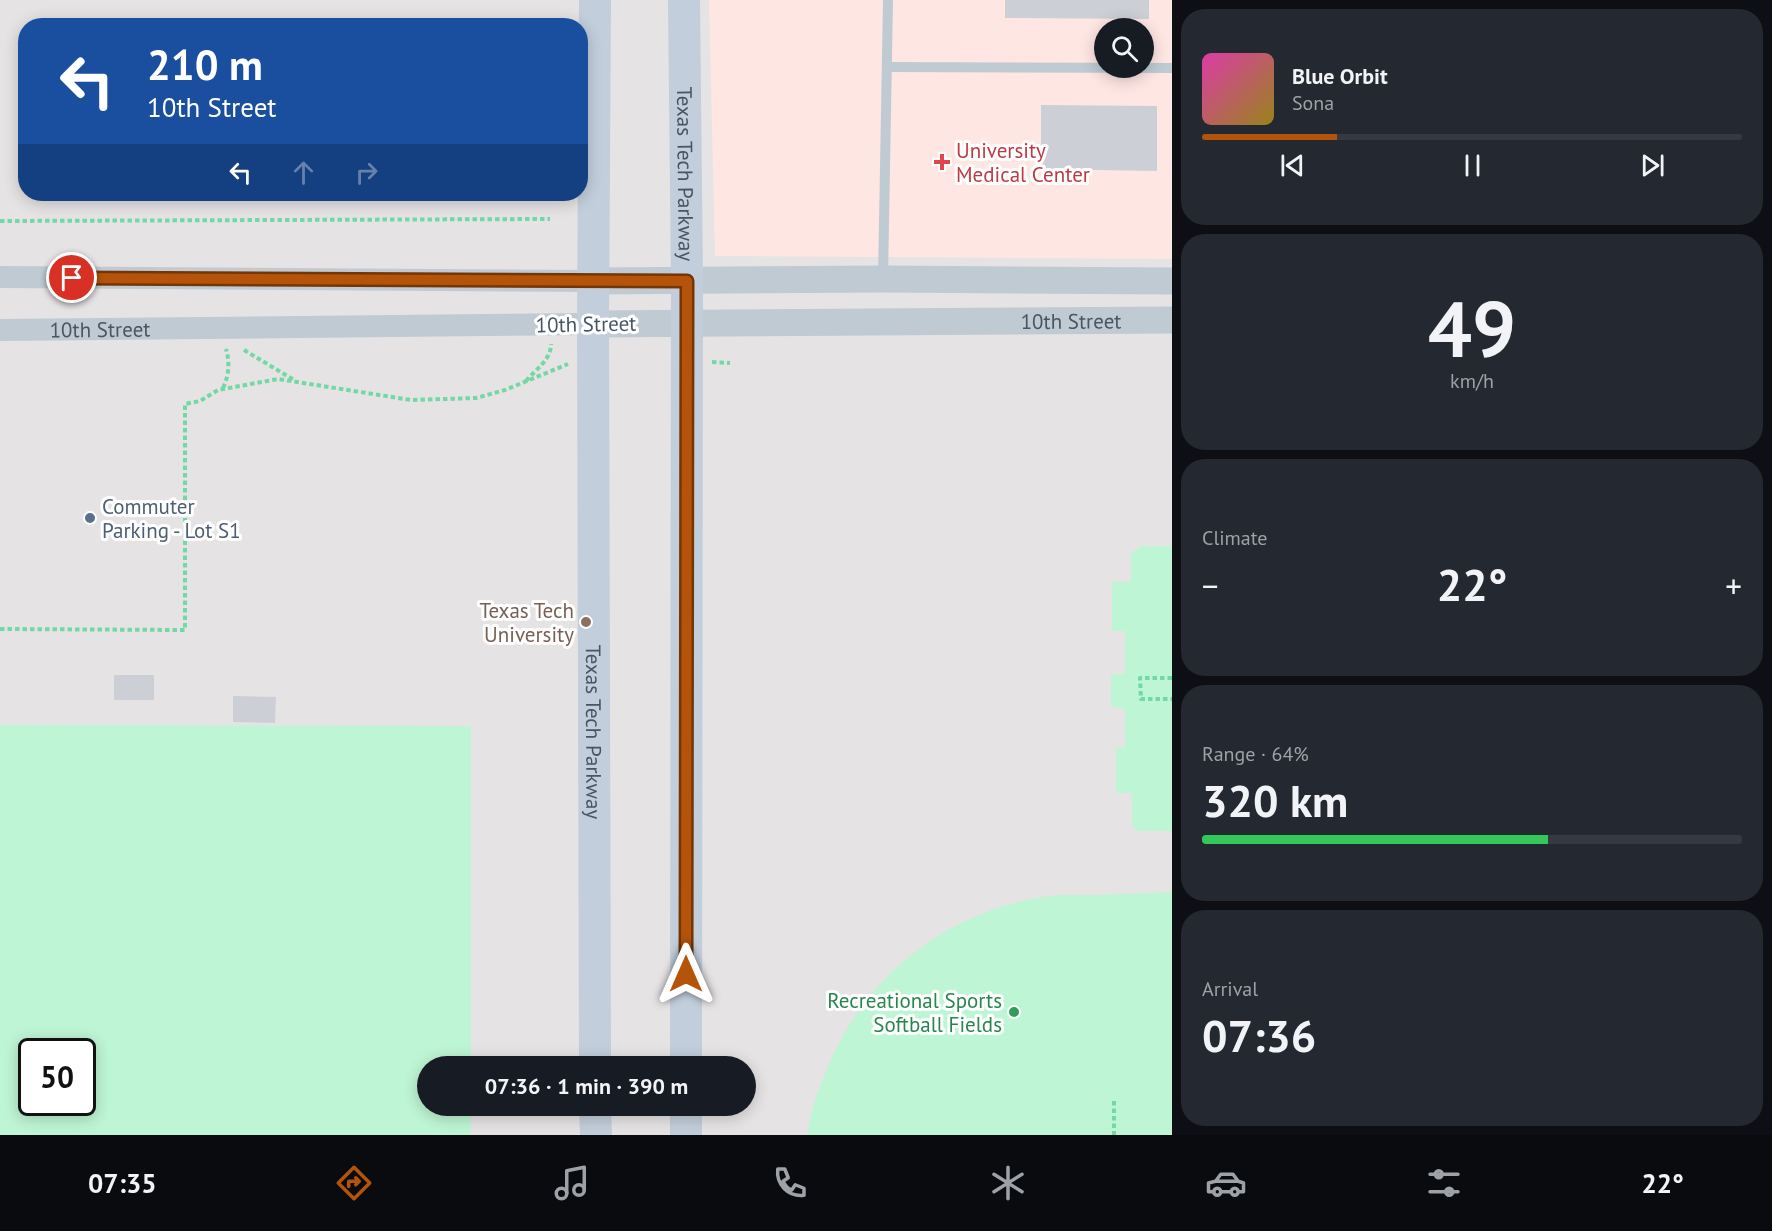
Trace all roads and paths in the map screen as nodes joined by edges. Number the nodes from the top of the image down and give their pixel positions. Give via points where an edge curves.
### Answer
1 (595, 0) edge
2 (684, 0) edge
3 (888, 0) edge
4 (888, 68) junction
5 (1172, 68) edge
6 (550, 219) dead end
7 (0, 221) edge
8 (0, 277) edge
9 (882, 279) junction
10 (594, 280) junction
11 (687, 281) junction
12 (1172, 281) edge
13 (1172, 320) edge
14 (882, 321) junction
15 (686, 322) junction
16 (593, 324) junction
17 (0, 330) edge
18 (552, 337) dead end
19 (223, 342) dead end
20 (240, 347) dead end
21 (572, 361) dead end
22 (711, 362) dead end
23 (730, 363) dead end
24 (526, 381) junction
25 (297, 382) junction
26 (223, 389) junction
27 (0, 629) edge
28 (1172, 678) edge
29 (1172, 699) edge
30 (595, 1056) edge
31 (686, 1056) edge
32 (1114, 1101) dead end
33 (595, 1116) edge
34 (686, 1116) edge
35 (596, 1135) edge
36 (686, 1135) edge
37 (1114, 1135) edge

1 - 10 main road, Texas Tech Parkway
2 - 11 main road, Texas Tech Parkway
3 - 4 lane
4 - 5 lane
4 - 9 lane
6 - 7 path
8 - 10 street, 10th Street
9 - 11 street, 10th Street
9 - 12 street, 10th Street
9 - 14 street
10 - 11 street, 10th Street
10 - 16 main road, Texas Tech Parkway
11 - 15 main road, Texas Tech Parkway
13 - 14 street, 10th Street
14 - 15 street, 10th Street
15 - 16 street, 10th Street
15 - 31 main road, Texas Tech Parkway
16 - 17 street, 10th Street
16 - 30 main road, Texas Tech Parkway
18 - 24 path via 549,357
19 - 26 path via 229,367
20 - 25 path
21 - 24 path
22 - 23 path
24 - 25 path via 476,398 444,400 381,397
25 - 26 path via 278,379
26 - 27 path via 185,404 185,630
28 - 29 path via 1140,678 1141,699
32 - 37 path
33 - 35 main road
34 - 36 main road

